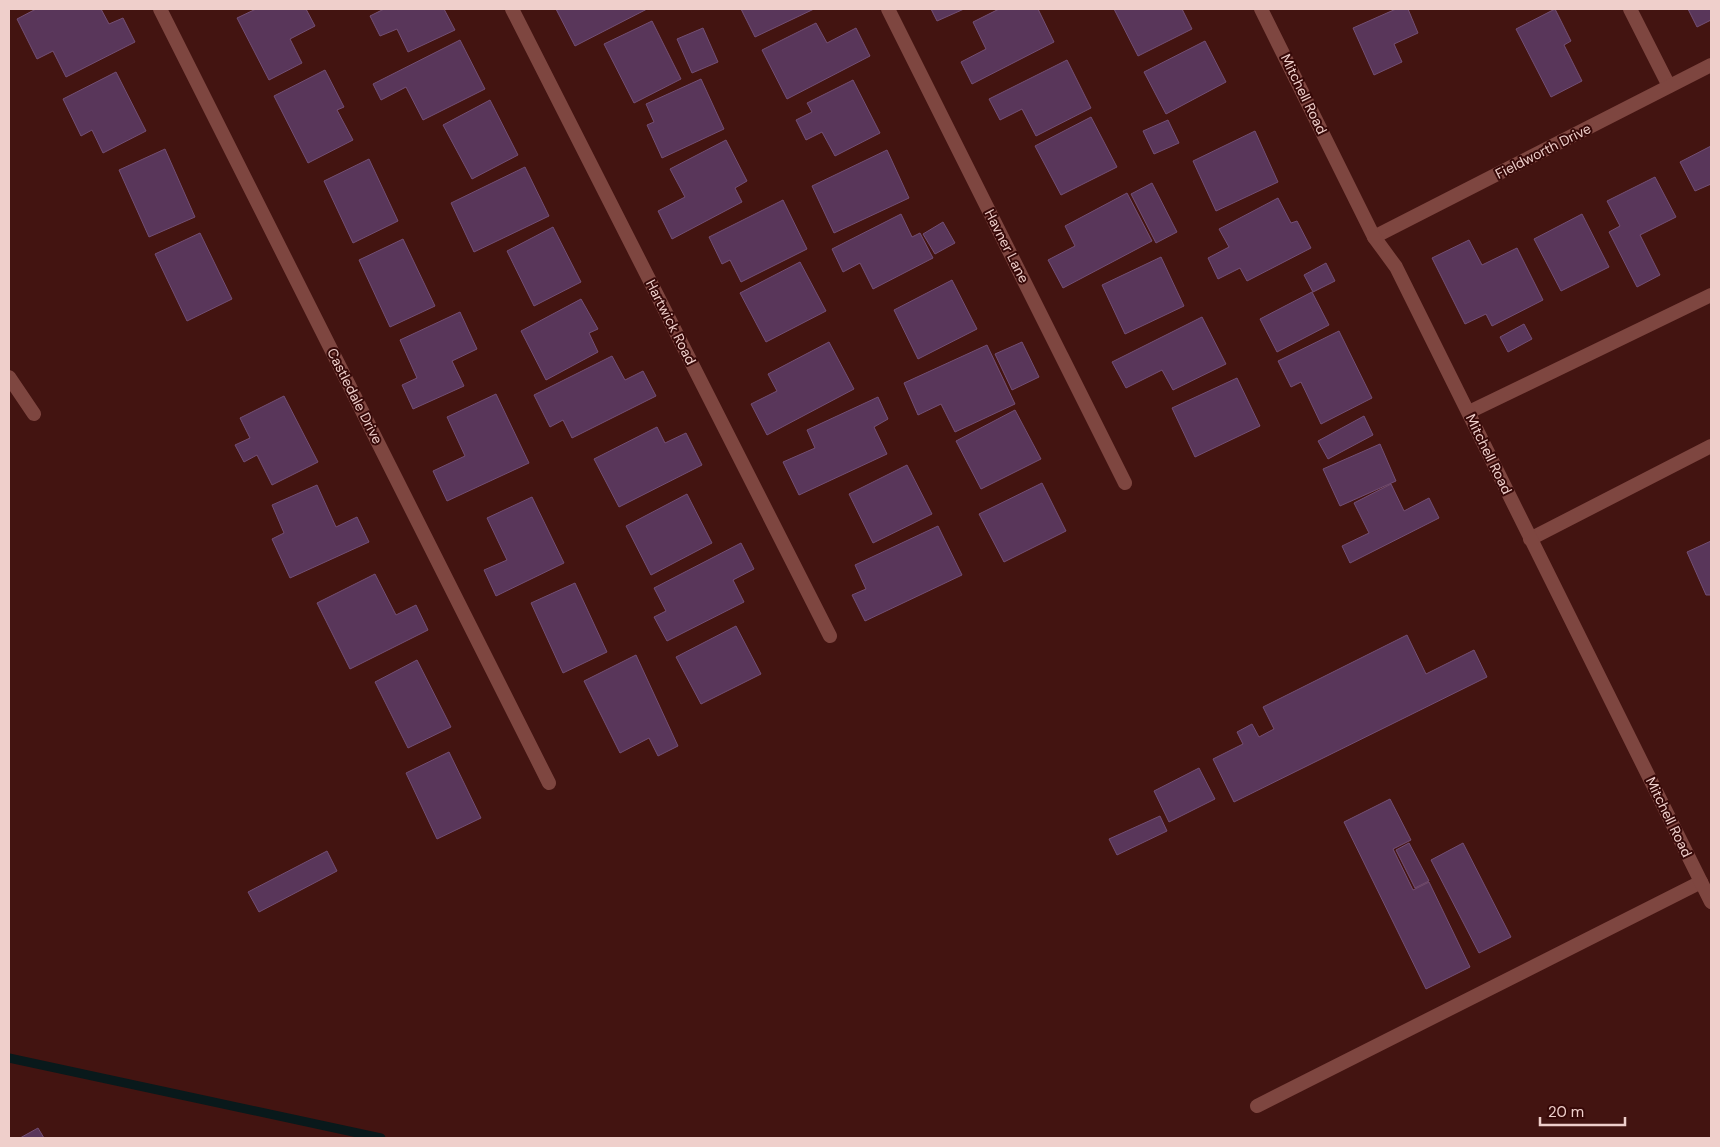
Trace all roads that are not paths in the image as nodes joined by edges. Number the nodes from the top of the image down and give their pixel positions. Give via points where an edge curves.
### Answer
1 (160, 9) edge
2 (512, 9) edge
3 (888, 9) edge
4 (1261, 9) edge
5 (1630, 9) edge
6 (1711, 65) edge
7 (1669, 86) junction
8 (1374, 237) junction
9 (1711, 295) edge
10 (9, 377) edge
11 (1469, 412) junction
12 (34, 414) dead end
13 (1711, 446) edge
14 (1126, 483) dead end
15 (1530, 539) junction
16 (830, 636) dead end
17 (549, 782) dead end
18 (1701, 882) junction
19 (1711, 902) edge
20 (1257, 1106) dead end

1 - 17 street, Castledale Drive
2 - 16 street, Hartwick Road
3 - 14 street, Havner Lane
4 - 8 street, Mitchell Road
5 - 7 street
6 - 7 street, Fieldworth Drive
7 - 8 street, Fieldworth Drive
8 - 11 street, Mitchell Road via 1396,267
9 - 11 street
10 - 12 street
11 - 15 street, Mitchell Road
13 - 15 street
15 - 18 street, Mitchell Road
18 - 19 street, Mitchell Road
18 - 20 street

